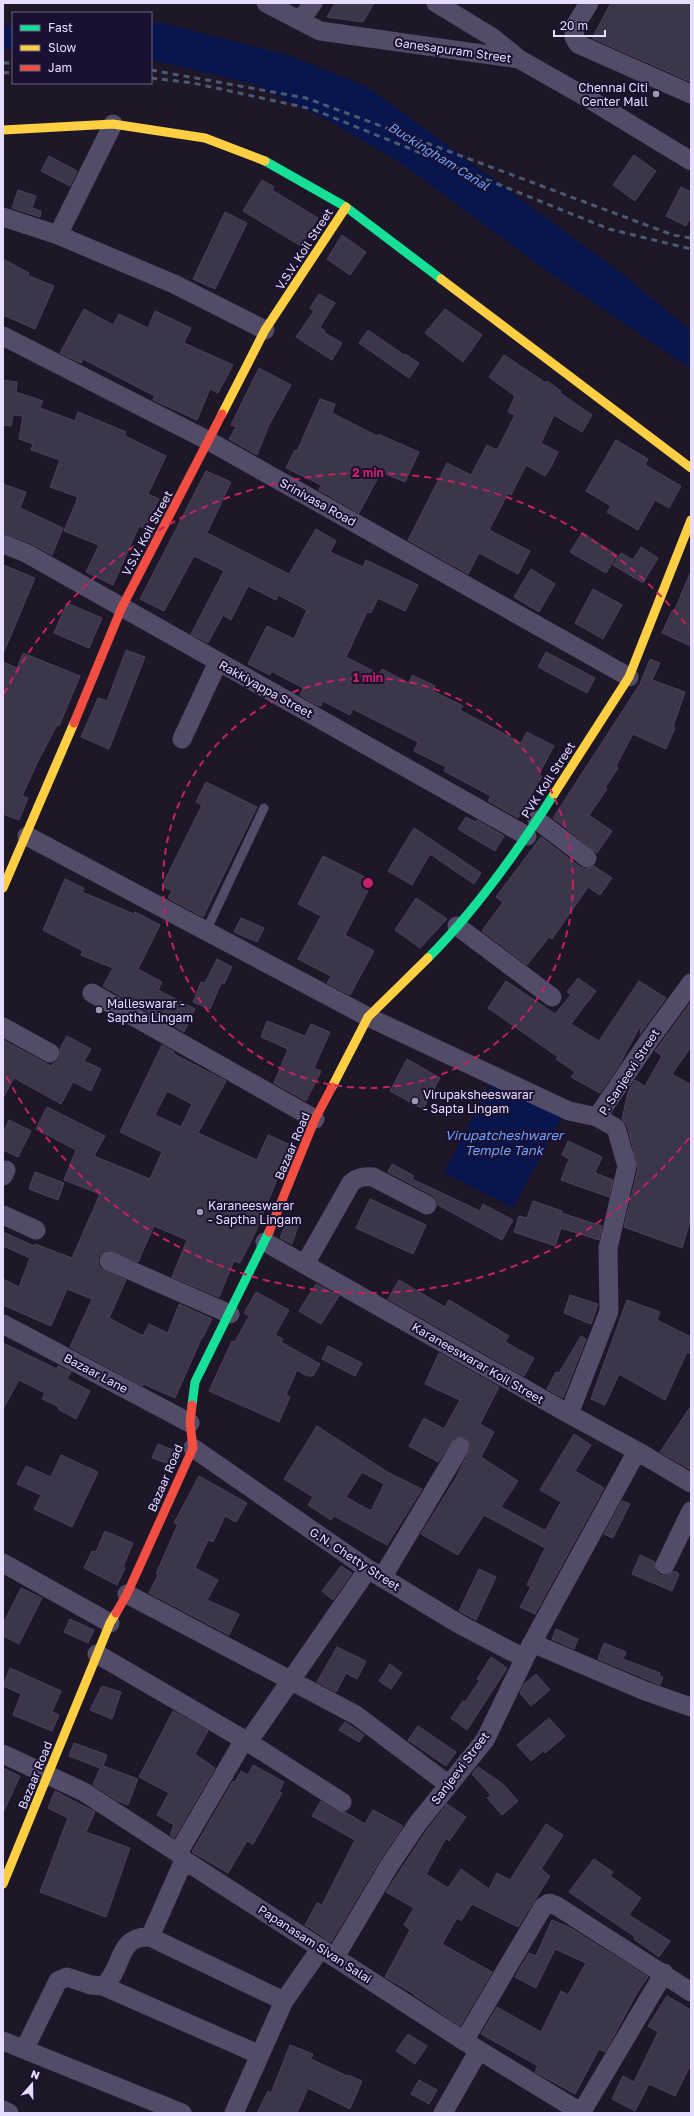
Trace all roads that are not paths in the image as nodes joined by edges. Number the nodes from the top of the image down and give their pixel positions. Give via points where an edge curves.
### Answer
1 (266, 3) edge
2 (314, 3) edge
3 (436, 3) edge
4 (589, 3) edge
5 (300, 21) junction
6 (519, 59) junction
7 (691, 94) edge
8 (113, 124) junction
9 (3, 130) edge
10 (691, 161) edge
11 (346, 206) junction
12 (3, 217) edge
13 (58, 235) junction
14 (265, 330) junction
15 (3, 336) edge
16 (209, 441) junction
17 (691, 468) edge
18 (691, 520) edge
19 (3, 544) edge
20 (122, 607) junction
21 (218, 662) junction
22 (629, 677) junction
23 (182, 739) dead end
24 (264, 808) dead end
25 (537, 820) junction
26 (27, 836) junction
27 (527, 836) junction
28 (10, 858) edge
29 (587, 858) dead end
30 (3, 888) edge
31 (457, 926) junction
32 (206, 931) junction
33 (691, 982) edge
34 (92, 993) dead end
35 (552, 997) dead end
36 (368, 1016) junction
37 (3, 1027) edge
38 (50, 1053) dead end
39 (597, 1117) junction
40 (315, 1119) junction
41 (427, 1205) dead end
42 (3, 1215) edge
43 (36, 1230) dead end
44 (265, 1242) junction
45 (109, 1261) dead end
46 (305, 1264) junction
47 (230, 1314) junction
48 (3, 1324) edge
49 (569, 1414) junction
50 (190, 1423) junction
51 (460, 1447) dead end
52 (193, 1448) junction
53 (638, 1451) junction
54 (691, 1483) edge
55 (691, 1511) edge
56 (3, 1563) edge
57 (665, 1565) dead end
58 (375, 1573) junction
59 (127, 1594) junction
60 (110, 1623) junction
61 (528, 1650) junction
62 (97, 1654) junction
63 (291, 1680) junction
64 (691, 1707) edge
65 (246, 1741) junction
66 (3, 1754) edge
67 (49, 1775) junction
68 (449, 1785) junction
69 (342, 1802) dead end
70 (181, 1857) junction
71 (3, 1884) edge
72 (150, 1937) junction
73 (328, 1952) junction
74 (664, 1973) junction
75 (103, 1986) junction
76 (691, 1992) edge
77 (284, 2001) junction
78 (3, 2041) edge
79 (471, 2045) junction
80 (25, 2048) junction
81 (260, 2055) junction
82 (3, 2110) edge
83 (9, 2113) edge
84 (182, 2113) edge
85 (234, 2113) edge
86 (443, 2113) edge
87 (581, 2113) edge

1 - 5 street, Ganesapuram Street
2 - 5 street
3 - 6 street via 492,37
4 - 7 street via 575,26 574,37 578,44
5 - 6 street, Ganesapuram Street via 320,31
6 - 10 street, Ganesapuram Street
8 - 9 street
8 - 11 street via 205,138 269,163
8 - 13 street
11 - 14 street, V.S.V. Koil Street
11 - 17 street
12 - 13 street
13 - 14 street via 174,284
14 - 16 street, V.S.V. Koil Street
15 - 16 street, Srinivasa Road
16 - 20 street, V.S.V. Koil Street
16 - 22 street, Srinivasa Road
18 - 22 street, PVK Koil Street
19 - 20 street, Rakkiyappa Street via 26,553
20 - 21 street, Rakkiyappa Street
20 - 26 street, V.S.V. Koil Street
21 - 23 street
21 - 27 street, Rakkiyappa Street
22 - 25 street, PVK Koil Street
24 - 32 lane
25 - 27 street, PVK Koil Street
25 - 29 street
26 - 28 street, V.S.V. Koil Street
26 - 32 street
27 - 31 street, PVK Koil Street
28 - 30 street, V.S.V. Koil Street
31 - 35 street
31 - 36 street, PVK Koil Street via 448,938
32 - 36 street
33 - 39 street, P. Sanjeevi Street
34 - 40 street
36 - 39 street via 569,1111
36 - 40 street, Bazaar Road
37 - 38 street
39 - 49 street, P. Sanjeevi Street via 616,1128 627,1166 608,1248 609,1311
40 - 44 street, Bazaar Road
41 - 46 street via 373,1177 357,1178 351,1183
42 - 43 street
44 - 46 street, Karaneeswarar Koil Street
44 - 47 street, Bazaar Road
45 - 47 street
46 - 49 street, Karaneeswarar Koil Street
47 - 50 street, Bazaar Road via 195,1382
48 - 50 street, Bazaar Lane
49 - 53 street, Karaneeswarar Koil Street
50 - 52 street, Bazaar Road
51 - 58 street
52 - 58 street, G.N. Chetty Street
52 - 59 street, Bazaar Road
53 - 54 street, Karaneeswarar Koil Street
53 - 61 street, Sanjeevi Street
55 - 57 street
56 - 60 street
58 - 61 street, G.N. Chetty Street via 459,1624
58 - 63 street
59 - 60 street, Bazaar Road
59 - 63 street
60 - 62 street, Bazaar Road
61 - 64 street, G.N. Chetty Street
61 - 68 street, Sanjeevi Street via 485,1740
62 - 65 street
62 - 67 street, Bazaar Road
63 - 65 street
63 - 68 street via 356,1715
65 - 69 street
65 - 70 street
66 - 67 street, Papanasam Sivan Salai
67 - 70 street, Papanasam Sivan Salai via 84,1792
67 - 71 street, Bazaar Road
68 - 73 street, Sanjeevi Street via 418,1823
70 - 72 street
70 - 73 street, Papanasam Sivan Salai
72 - 75 street via 137,1937 127,1944 110,1981
72 - 77 street
73 - 77 street, Sanjeevi Street
73 - 79 street, Papanasam Sivan Salai
74 - 76 street
74 - 79 street via 549,1903 543,1907
74 - 87 street
75 - 80 street via 67,1977 58,1981
75 - 81 street
77 - 81 street, Sanjeevi Street
78 - 80 street
79 - 86 street
79 - 87 street, Papanasam Sivan Salai
80 - 84 street
81 - 85 street, Sanjeevi Street
82 - 83 street

